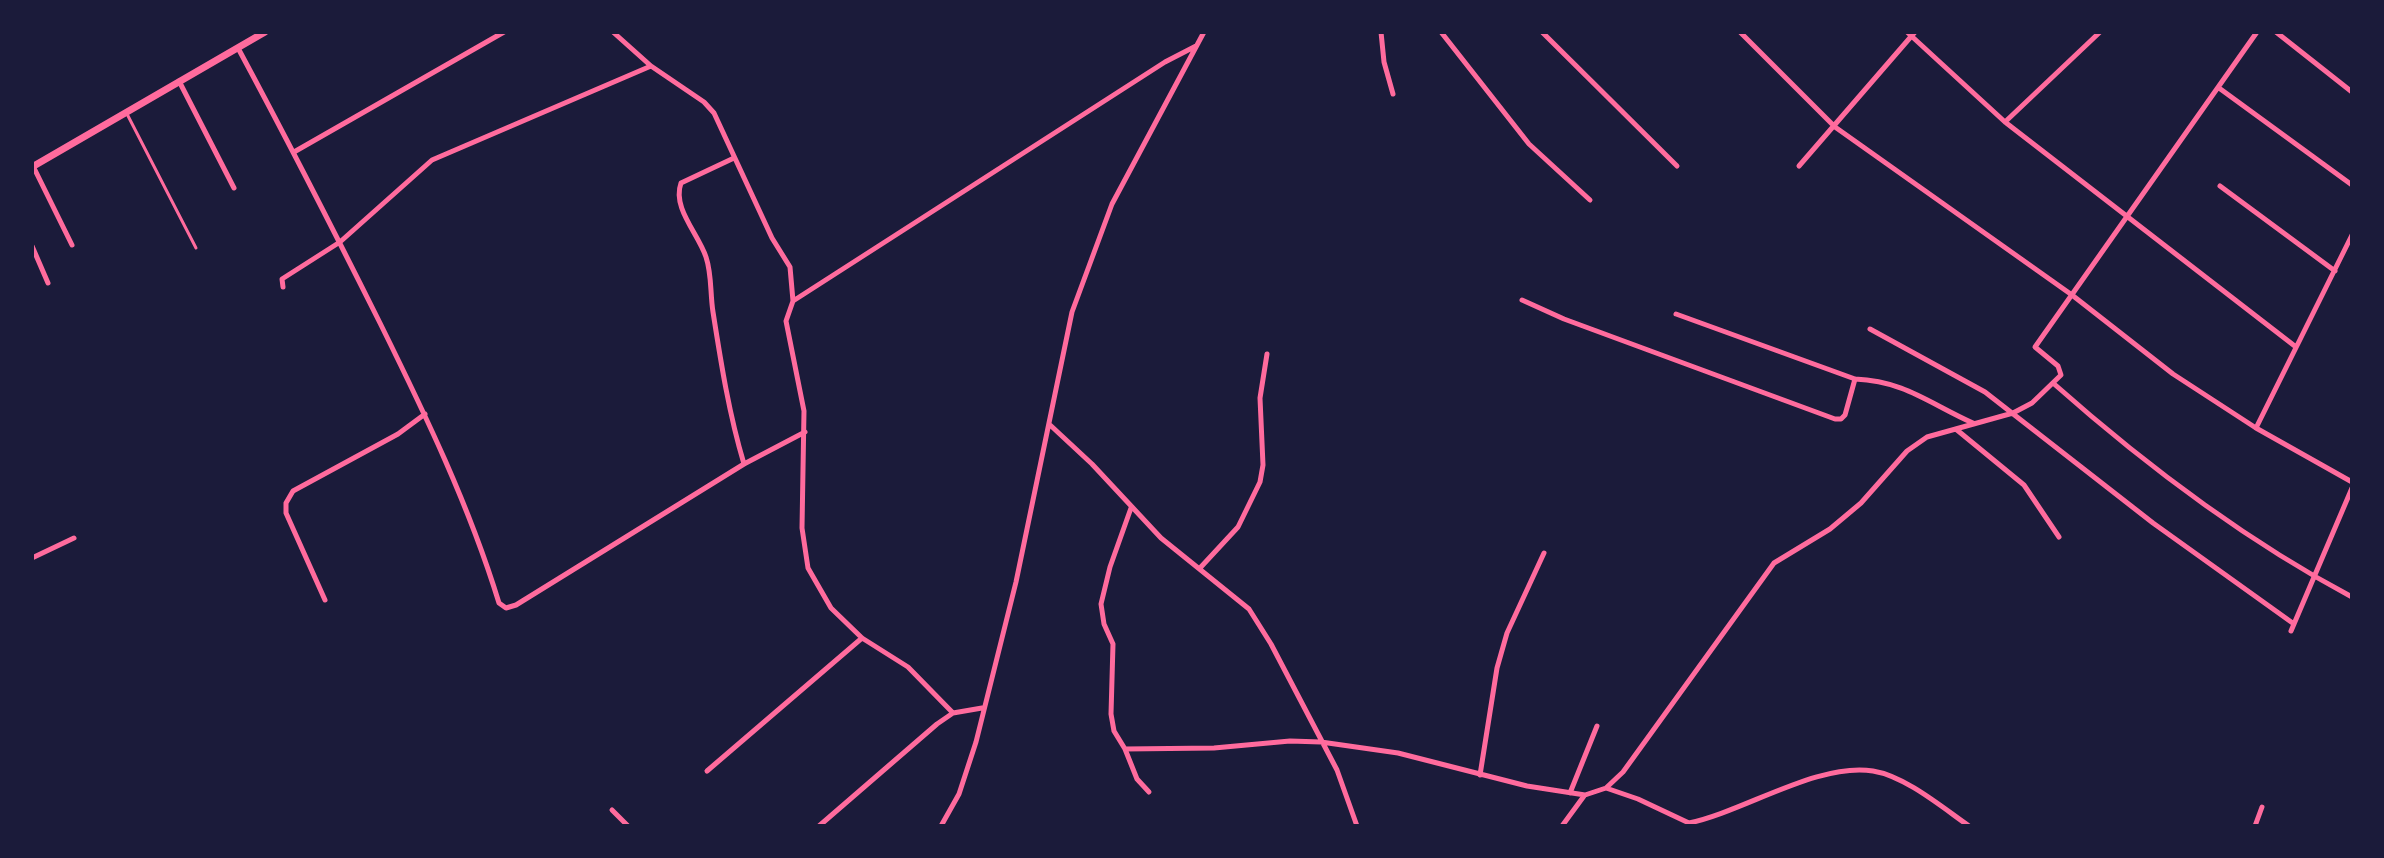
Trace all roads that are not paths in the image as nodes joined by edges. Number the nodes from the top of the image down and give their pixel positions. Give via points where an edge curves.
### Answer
1 (265, 32) edge
2 (504, 32) edge
3 (613, 32) edge
4 (1204, 32) edge
5 (1381, 32) edge
6 (1441, 32) edge
7 (1542, 32) edge
8 (1740, 32) edge
9 (2100, 32) edge
10 (2257, 32) edge
11 (2276, 32) edge
12 (1911, 33) edge
13 (1197, 46) junction
14 (238, 48) junction
15 (651, 66) junction
16 (179, 81) junction
17 (2219, 88) junction
18 (2352, 92) edge
19 (1393, 94) dead end
20 (126, 112) junction
21 (2005, 122) junction
22 (1835, 127) junction
23 (294, 152) junction
24 (734, 158) junction
25 (1677, 166) dead end
26 (1799, 166) dead end
27 (32, 167) edge
28 (2352, 185) edge
29 (2220, 186) dead end
30 (234, 188) dead end
31 (1590, 200) dead end
32 (2128, 217) junction
33 (2352, 235) edge
34 (340, 242) junction
35 (72, 245) dead end
36 (32, 246) edge
37 (196, 248) dead end
38 (2335, 271) junction
39 (48, 283) dead end
40 (283, 287) dead end
41 (2072, 295) junction
42 (1522, 300) dead end
43 (793, 301) junction
44 (1676, 314) dead end
45 (1870, 329) dead end
46 (2296, 347) junction
47 (1267, 354) dead end
48 (1855, 379) junction
49 (2053, 383) junction
50 (2013, 413) junction
51 (425, 414) junction
52 (1048, 423) junction
53 (1973, 423) junction
54 (2256, 428) junction
55 (1957, 430) junction
56 (805, 432) junction
57 (744, 464) junction
58 (2352, 482) edge
59 (2352, 488) edge
60 (1131, 508) junction
61 (2059, 537) dead end
62 (74, 538) dead end
63 (1544, 553) dead end
64 (32, 558) edge
65 (1200, 568) junction
66 (2316, 578) junction
67 (2352, 597) edge
68 (325, 600) dead end
69 (862, 638) junction
70 (982, 708) junction
71 (953, 713) junction
72 (1597, 726) dead end
73 (1321, 742) junction
74 (1125, 749) junction
75 (707, 771) dead end
76 (1480, 775) junction
77 (1606, 788) junction
78 (1149, 792) dead end
79 (1570, 793) junction
80 (1585, 795) junction
81 (2262, 807) dead end
82 (612, 810) dead end
83 (1689, 824) edge
84 (628, 826) edge
85 (819, 826) edge
86 (941, 826) edge
87 (1357, 826) edge
88 (1562, 826) edge
89 (1969, 826) edge
90 (2255, 826) edge

1 - 14 main road
2 - 23 street
3 - 15 street
4 - 13 street
5 - 19 street
6 - 31 street via 1529,144
7 - 25 street
8 - 22 street
9 - 21 street
10 - 17 street
11 - 18 street
12 - 21 street
12 - 22 street
13 - 43 street via 1151,70
13 - 52 street via 1112,204 1072,312
14 - 16 main road
14 - 23 street
15 - 24 street via 714,113
15 - 34 street via 432,160
16 - 20 main road
16 - 30 street
17 - 28 street
17 - 32 street
20 - 27 main road
20 - 37 lane
21 - 32 street
22 - 26 street
22 - 41 street
23 - 34 street
24 - 43 street via 790,267
24 - 57 street via 681,183 678,199 705,255 731,420
27 - 35 street
29 - 38 street
32 - 41 street
32 - 46 street
33 - 38 street
34 - 40 street via 292,271 282,279
34 - 51 street
36 - 39 street
38 - 46 street
41 - 49 street via 2035,347 2058,366 2061,373
41 - 54 street via 2173,374
42 - 48 street via 1835,419 1845,415
43 - 56 street via 786,321
44 - 48 street
45 - 50 street
46 - 54 street
47 - 65 street via 1260,398 1260,482 1238,527
48 - 53 street via 1917,393
49 - 50 street
49 - 66 street via 2192,494
50 - 53 street
50 - 66 street via 2293,627
51 - 57 street via 479,540 499,603 506,608
51 - 68 street via 398,434 307,481 286,503
52 - 60 street
52 - 70 street via 1016,582
53 - 55 street
54 - 58 street
55 - 61 street via 2024,485
55 - 77 street via 1927,437 1907,451 1861,503 1774,563 1623,772
56 - 57 street
56 - 69 street via 802,528 808,568 831,608
59 - 66 street
60 - 65 street
60 - 74 street via 1101,604 1113,644 1111,714
62 - 64 street
63 - 76 street via 1500,656
65 - 73 street via 1249,609
66 - 67 street
69 - 71 street via 908,667
69 - 75 street
70 - 71 street
70 - 86 street via 959,794
71 - 85 street
72 - 79 street
73 - 74 street
73 - 76 street via 1398,753
73 - 87 street
74 - 78 street via 1137,779
76 - 79 street
77 - 80 street
77 - 83 street
79 - 80 street
80 - 88 street
81 - 90 street
82 - 84 street
83 - 89 street via 1818,778 1874,771 1918,789

